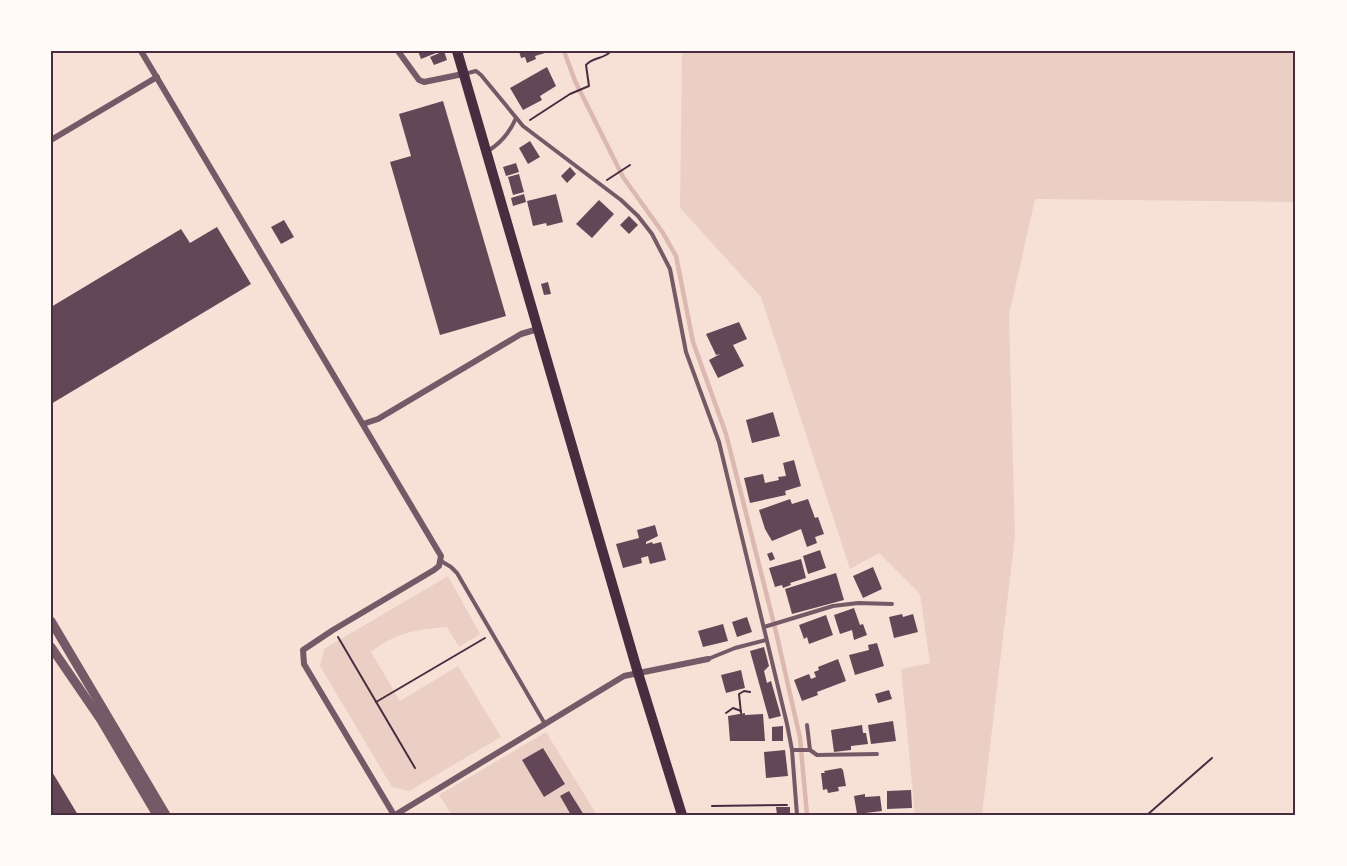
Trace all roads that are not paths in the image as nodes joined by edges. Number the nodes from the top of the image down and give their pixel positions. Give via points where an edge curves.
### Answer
1 (141, 51) edge
2 (398, 51) edge
3 (457, 51) edge
4 (463, 74) junction
5 (157, 77) junction
6 (516, 118) junction
7 (51, 140) edge
8 (487, 151) junction
9 (538, 329) junction
10 (363, 424) junction
11 (441, 561) junction
12 (892, 604) dead end
13 (51, 621) edge
14 (765, 626) junction
15 (766, 640) junction
16 (51, 647) edge
17 (708, 659) joint
18 (638, 673) junction
19 (545, 724) junction
20 (807, 725) dead end
21 (792, 750) junction
22 (810, 750) junction
23 (877, 754) dead end
24 (157, 815) edge
25 (166, 815) edge
26 (394, 815) edge
27 (682, 815) edge
28 (796, 815) edge

1 - 5 street
2 - 4 street via 424,82
3 - 4 main road
4 - 6 lane via 476,71 481,75
4 - 8 main road
5 - 7 street
5 - 10 street
6 - 8 lane via 511,130
6 - 14 lane via 639,216 670,269 686,352 719,442
8 - 9 main road
9 - 10 street via 521,334 378,419
9 - 18 main road
10 - 11 street via 439,551
11 - 19 lane via 457,573
11 - 26 street via 434,570 303,650 304,664
12 - 14 lane via 833,606
13 - 25 street
14 - 15 lane
15 - 17 lane
15 - 21 lane
16 - 24 street via 101,720
17 - 18 street
18 - 19 street via 624,676
18 - 27 main road
19 - 26 street
20 - 22 lane
21 - 22 lane
21 - 28 lane
22 - 23 lane via 817,755

